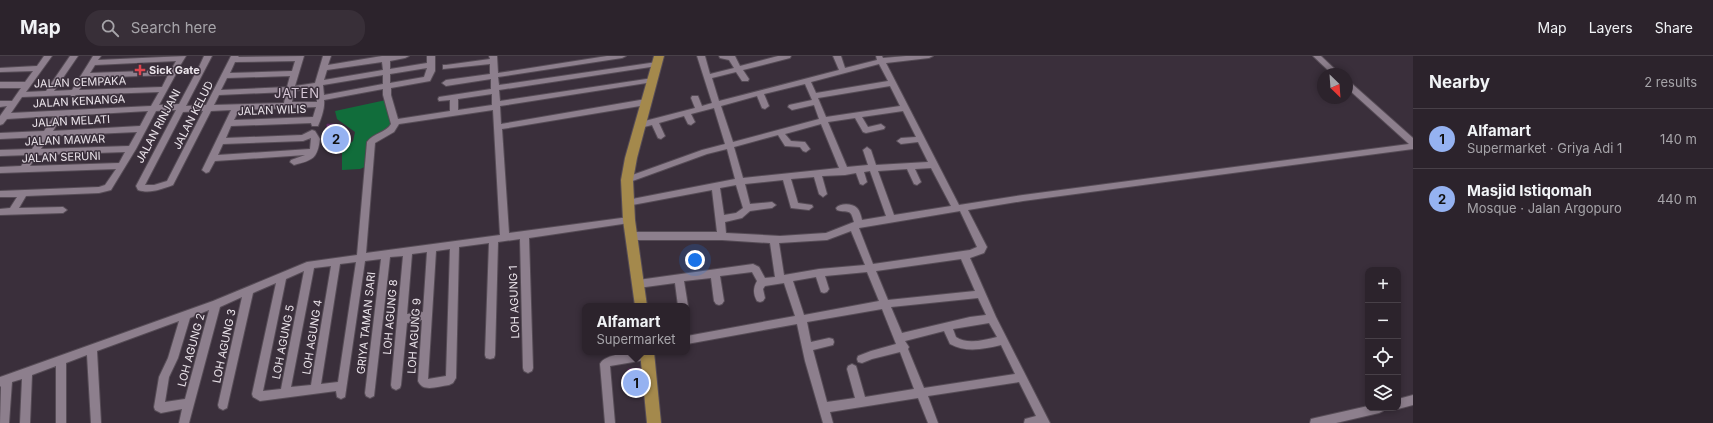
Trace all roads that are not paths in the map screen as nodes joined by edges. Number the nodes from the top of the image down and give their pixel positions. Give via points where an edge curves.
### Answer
1 (48, 56) edge
2 (74, 56) edge
3 (208, 56) edge
4 (327, 56) edge
5 (405, 56) edge
6 (431, 56) edge
7 (622, 56) edge
8 (701, 56) edge
9 (723, 56) edge
10 (837, 56) edge
11 (929, 56) edge
12 (1317, 56) edge
13 (182, 57) edge
14 (300, 57) edge
15 (781, 57) edge
16 (234, 58) edge
17 (386, 58) edge
18 (95, 59) edge
19 (493, 59) edge
20 (879, 59) edge
21 (658, 60) edge
22 (431, 65) junction
23 (446, 67) dead end
24 (39, 68) junction
25 (324, 68) junction
26 (738, 68) junction
27 (1330, 68) edge
28 (0, 70) edge
29 (200, 71) junction
30 (843, 71) junction
31 (387, 72) junction
32 (605, 72) junction
33 (174, 73) junction
34 (295, 73) junction
35 (494, 75) junction
36 (84, 76) junction
37 (225, 76) junction
38 (707, 77) junction
39 (745, 79) dead end
40 (552, 80) junction
41 (653, 80) junction
42 (808, 80) junction
43 (446, 83) dead end
44 (892, 83) junction
45 (27, 84) junction
46 (319, 84) junction
47 (0, 85) edge
48 (608, 87) junction
49 (164, 89) junction
50 (290, 89) junction
51 (1353, 89) edge
52 (495, 90) junction
53 (217, 93) junction
54 (760, 93) junction
55 (48, 94) junction
56 (73, 94) junction
57 (19, 95) junction
58 (388, 95) junction
59 (555, 95) junction
60 (454, 97) junction
61 (695, 98) dead end
62 (442, 99) dead end
63 (815, 99) junction
64 (320, 101) junction
65 (646, 102) junction
66 (14, 103) junction
67 (0, 104) edge
68 (716, 104) junction
69 (288, 105) junction
70 (496, 106) junction
71 (765, 106) dead end
72 (792, 107) dead end
73 (154, 108) junction
74 (180, 108) junction
75 (236, 108) junction
76 (906, 108) junction
77 (209, 109) junction
78 (700, 109) junction
79 (686, 113) junction
80 (59, 114) junction
81 (454, 114) junction
82 (857, 115) junction
83 (2, 119) edge
84 (317, 120) junction
85 (825, 120) junction
86 (654, 121) junction
87 (395, 122) junction
88 (691, 122) dead end
89 (229, 123) junction
90 (640, 125) junction
91 (498, 127) junction
92 (881, 127) dead end
93 (142, 129) junction
94 (780, 132) junction
95 (48, 133) junction
96 (312, 133) junction
97 (0, 136) edge
98 (662, 136) dead end
99 (922, 139) junction
100 (220, 141) junction
101 (901, 141) dead end
102 (1413, 144) edge
103 (730, 146) junction
104 (132, 148) junction
105 (806, 149) dead end
106 (867, 150) dead end
107 (36, 151) junction
108 (314, 152) junction
109 (0, 154) edge
110 (212, 158) junction
111 (294, 162) dead end
112 (934, 165) junction
113 (122, 166) junction
114 (910, 166) junction
115 (873, 168) junction
116 (24, 169) junction
117 (0, 170) edge
118 (206, 170) dead end
119 (859, 170) junction
120 (845, 172) junction
121 (817, 174) junction
122 (786, 176) junction
123 (626, 180) junction
124 (740, 181) junction
125 (862, 182) dead end
126 (917, 182) dead end
127 (170, 184) joint
128 (716, 186) junction
129 (24, 193) junction
130 (0, 194) edge
131 (823, 194) dead end
132 (627, 203) junction
133 (772, 205) dead end
134 (809, 207) dead end
135 (747, 208) junction
136 (840, 208) dead end
137 (960, 208) junction
138 (63, 210) dead end
139 (0, 212) edge
140 (12, 212) junction
141 (720, 219) junction
142 (891, 219) junction
143 (629, 220) junction
144 (856, 225) junction
145 (524, 236) junction
146 (632, 236) junction
147 (722, 236) junction
148 (505, 238) junction
149 (774, 239) junction
150 (494, 240) junction
151 (455, 246) junction
152 (432, 249) junction
153 (408, 252) junction
154 (386, 255) junction
155 (964, 255) junction
156 (361, 259) junction
157 (336, 262) junction
158 (310, 265) junction
159 (870, 268) junction
160 (715, 273) junction
161 (819, 273) junction
162 (282, 277) junction
163 (679, 278) junction
164 (784, 279) junction
165 (763, 282) junction
166 (638, 284) junction
167 (824, 289) dead end
168 (248, 292) junction
169 (982, 294) junction
170 (760, 298) dead end
171 (720, 301) dead end
172 (641, 303) edge
173 (683, 303) edge
174 (216, 304) junction
175 (886, 304) junction
176 (186, 315) junction
177 (427, 315) junction
178 (992, 318) junction
179 (403, 319) junction
180 (801, 319) junction
181 (948, 327) junction
182 (899, 338) junction
183 (690, 339) edge
184 (1003, 340) junction
185 (829, 342) dead end
186 (807, 347) junction
187 (904, 348) junction
188 (92, 349) junction
189 (490, 355) dead end
190 (642, 355) edge
191 (647, 355) edge
192 (862, 359) dead end
193 (61, 360) junction
194 (528, 368) dead end
195 (852, 369) dead end
196 (27, 372) junction
197 (1022, 377) junction
198 (4, 380) edge
199 (396, 385) dead end
200 (315, 389) junction
201 (921, 392) junction
202 (370, 393) dead end
203 (285, 394) junction
204 (1413, 400) edge
205 (862, 402) junction
206 (190, 403) junction
207 (1401, 403) edge
208 (223, 405) dead end
209 (823, 408) junction
210 (1366, 411) edge
211 (1044, 421) edge
212 (184, 422) dead end
213 (4, 423) edge
214 (25, 423) edge
215 (62, 423) edge
216 (96, 423) edge
217 (610, 423) edge
218 (654, 423) edge
219 (828, 423) edge
220 (933, 423) edge
221 (1029, 423) edge
222 (1315, 423) edge

1 - 24 street
2 - 55 street
3 - 29 street, JALAN RINJANI
4 - 25 street
5 - 17 street
6 - 22 street
7 - 35 street
8 - 38 street
9 - 26 street via 731,57
10 - 30 street
11 - 20 street
12 - 27 street
13 - 18 street
13 - 33 street
14 - 16 street
14 - 34 street
15 - 26 street
16 - 37 street, JALAN KELUD
17 - 25 street
17 - 31 street
18 - 36 street
19 - 23 street
19 - 35 street
20 - 30 street
20 - 44 street
21 - 32 street
21 - 41 main road
22 - 31 street
22 - 58 street, JALAN KENANGA via 427,79
24 - 28 street
24 - 45 street
25 - 46 street
26 - 38 street
26 - 39 street
29 - 33 street
29 - 74 street, JALAN RINJANI
30 - 42 street
31 - 46 street
31 - 58 street
32 - 40 street
32 - 48 street
33 - 36 street
33 - 49 street
34 - 37 street
34 - 50 street
35 - 43 street
35 - 52 street
36 - 56 street
37 - 53 street, JALAN KELUD
38 - 68 street
40 - 52 street
40 - 59 street
41 - 48 street
41 - 65 main road
42 - 54 street
42 - 63 street
44 - 63 street
44 - 76 street
45 - 47 street
45 - 57 street
46 - 50 street
46 - 64 street
48 - 59 street
49 - 56 street, JALAN CEMPAKA
49 - 73 street
50 - 53 street
50 - 69 street
51 - 102 street
52 - 60 street
52 - 70 street
53 - 77 street, JALAN KELUD
54 - 68 street
54 - 71 street
55 - 56 street, JALAN CEMPAKA
55 - 57 street, JALAN CEMPAKA
57 - 66 street
58 - 64 street, JALAN KENANGA
58 - 87 street
59 - 70 street
60 - 62 street
60 - 81 street
61 - 78 street
63 - 72 street
63 - 85 street
64 - 69 street, JALAN KENANGA
64 - 84 street
65 - 90 main road
65 - 91 street
66 - 67 street
66 - 83 street
68 - 78 street
68 - 103 street
69 - 75 street, JALAN KENANGA
70 - 81 street
70 - 91 street
73 - 74 street, JALAN KENANGA
73 - 80 street, JALAN KENANGA
73 - 93 street
74 - 77 street, JALAN KENANGA
74 - 127 street, JALAN RINJANI via 140,186 149,189
75 - 77 street, JALAN KENANGA
75 - 89 street
76 - 82 street
76 - 99 street
77 - 127 street, JALAN KELUD
78 - 79 street
79 - 86 street
79 - 88 street
80 - 83 street, JALAN KENANGA
80 - 95 street
81 - 87 street
82 - 85 street
82 - 92 street via 866,130
84 - 89 street, JALAN WILIS
84 - 96 street
85 - 94 street
85 - 120 street
86 - 90 street
86 - 98 street
87 - 156 street, LOH AGUNG 4 via 390,132 375,137 371,142
89 - 100 street
90 - 123 main road
91 - 148 street
93 - 95 street, JALAN MELATI
93 - 104 street
94 - 103 street
94 - 105 street via 787,144 802,144
95 - 97 street, JALAN MELATI
95 - 107 street
96 - 100 street via 303,138
96 - 108 street via 316,139
99 - 101 street
99 - 112 street
100 - 110 street
102 - 137 street
103 - 123 street via 680,160
103 - 124 street
104 - 107 street, JALAN MAWAR
104 - 113 street
106 - 115 street
107 - 109 street, JALAN MAWAR
107 - 116 street
108 - 110 street
108 - 111 street via 306,159
110 - 118 street
112 - 114 street
112 - 137 street
113 - 116 street, JALAN SERUNI
113 - 129 street via 110,186 103,190
114 - 115 street
114 - 126 street
115 - 119 street
115 - 142 street
116 - 117 street, JALAN SERUNI
119 - 120 street
119 - 125 street
120 - 121 street
121 - 122 street
121 - 131 street
122 - 124 street
122 - 134 street via 794,206
123 - 132 main road
124 - 128 street
124 - 135 street
128 - 132 street
128 - 141 street
129 - 130 street
129 - 140 street
132 - 143 main road
133 - 135 street
135 - 141 street via 745,212 734,217
136 - 144 street via 854,209
137 - 142 street
137 - 155 street via 982,247 978,252
138 - 140 street
139 - 140 street
141 - 147 street
142 - 144 street
143 - 145 street
143 - 146 main road
144 - 149 street via 827,236
144 - 159 street
145 - 148 street
145 - 194 street, LOH AGUNG 1
146 - 147 street
146 - 166 main road
147 - 149 street
148 - 150 street
149 - 164 street
150 - 151 street
150 - 189 street
151 - 152 street
151 - 177 street, LOH AGUNG 9 via 451,378 426,384 423,381
152 - 153 street
152 - 177 street, LOH AGUNG 9
153 - 154 street
153 - 179 street, LOH AGUNG 8
154 - 156 street
154 - 202 street, GRIYA TAMAN SARI
155 - 159 street
155 - 169 street
156 - 157 street
156 - 200 street, LOH AGUNG 4 via 342,390
157 - 158 street
157 - 200 street, LOH AGUNG 4
158 - 162 street
158 - 203 street, LOH AGUNG 5
159 - 161 street
159 - 175 street
160 - 163 street
160 - 165 street via 754,269
160 - 171 street
161 - 164 street
161 - 167 street
162 - 168 street
162 - 203 street, LOH AGUNG 5 via 257,394
163 - 166 street
163 - 173 street
164 - 165 street
164 - 180 street
165 - 170 street via 758,289
166 - 172 main road
168 - 174 street
168 - 208 street, LOH AGUNG 3
169 - 175 street
169 - 178 street
174 - 176 street
174 - 206 street, LOH AGUNG 2
175 - 180 street
175 - 182 street
176 - 188 street
176 - 206 street, LOH AGUNG 2 via 173,358 164,377 159,407
177 - 179 street
178 - 181 street
178 - 184 street
179 - 199 street, LOH AGUNG 8
180 - 183 street
180 - 186 street
181 - 182 street
181 - 184 street via 952,340 958,343 978,345
182 - 187 street
184 - 197 street
185 - 186 street
186 - 209 street
187 - 192 street via 871,354
187 - 201 street
188 - 193 street
188 - 216 street
190 - 217 street via 606,362
191 - 218 main road
193 - 196 street
193 - 215 street
195 - 205 street
196 - 198 street
196 - 214 street
197 - 201 street
197 - 211 street
198 - 213 street
200 - 203 street
201 - 205 street
201 - 220 street
204 - 207 street
205 - 209 street
206 - 212 street, LOH AGUNG 2
209 - 219 street
210 - 222 street
211 - 221 street

